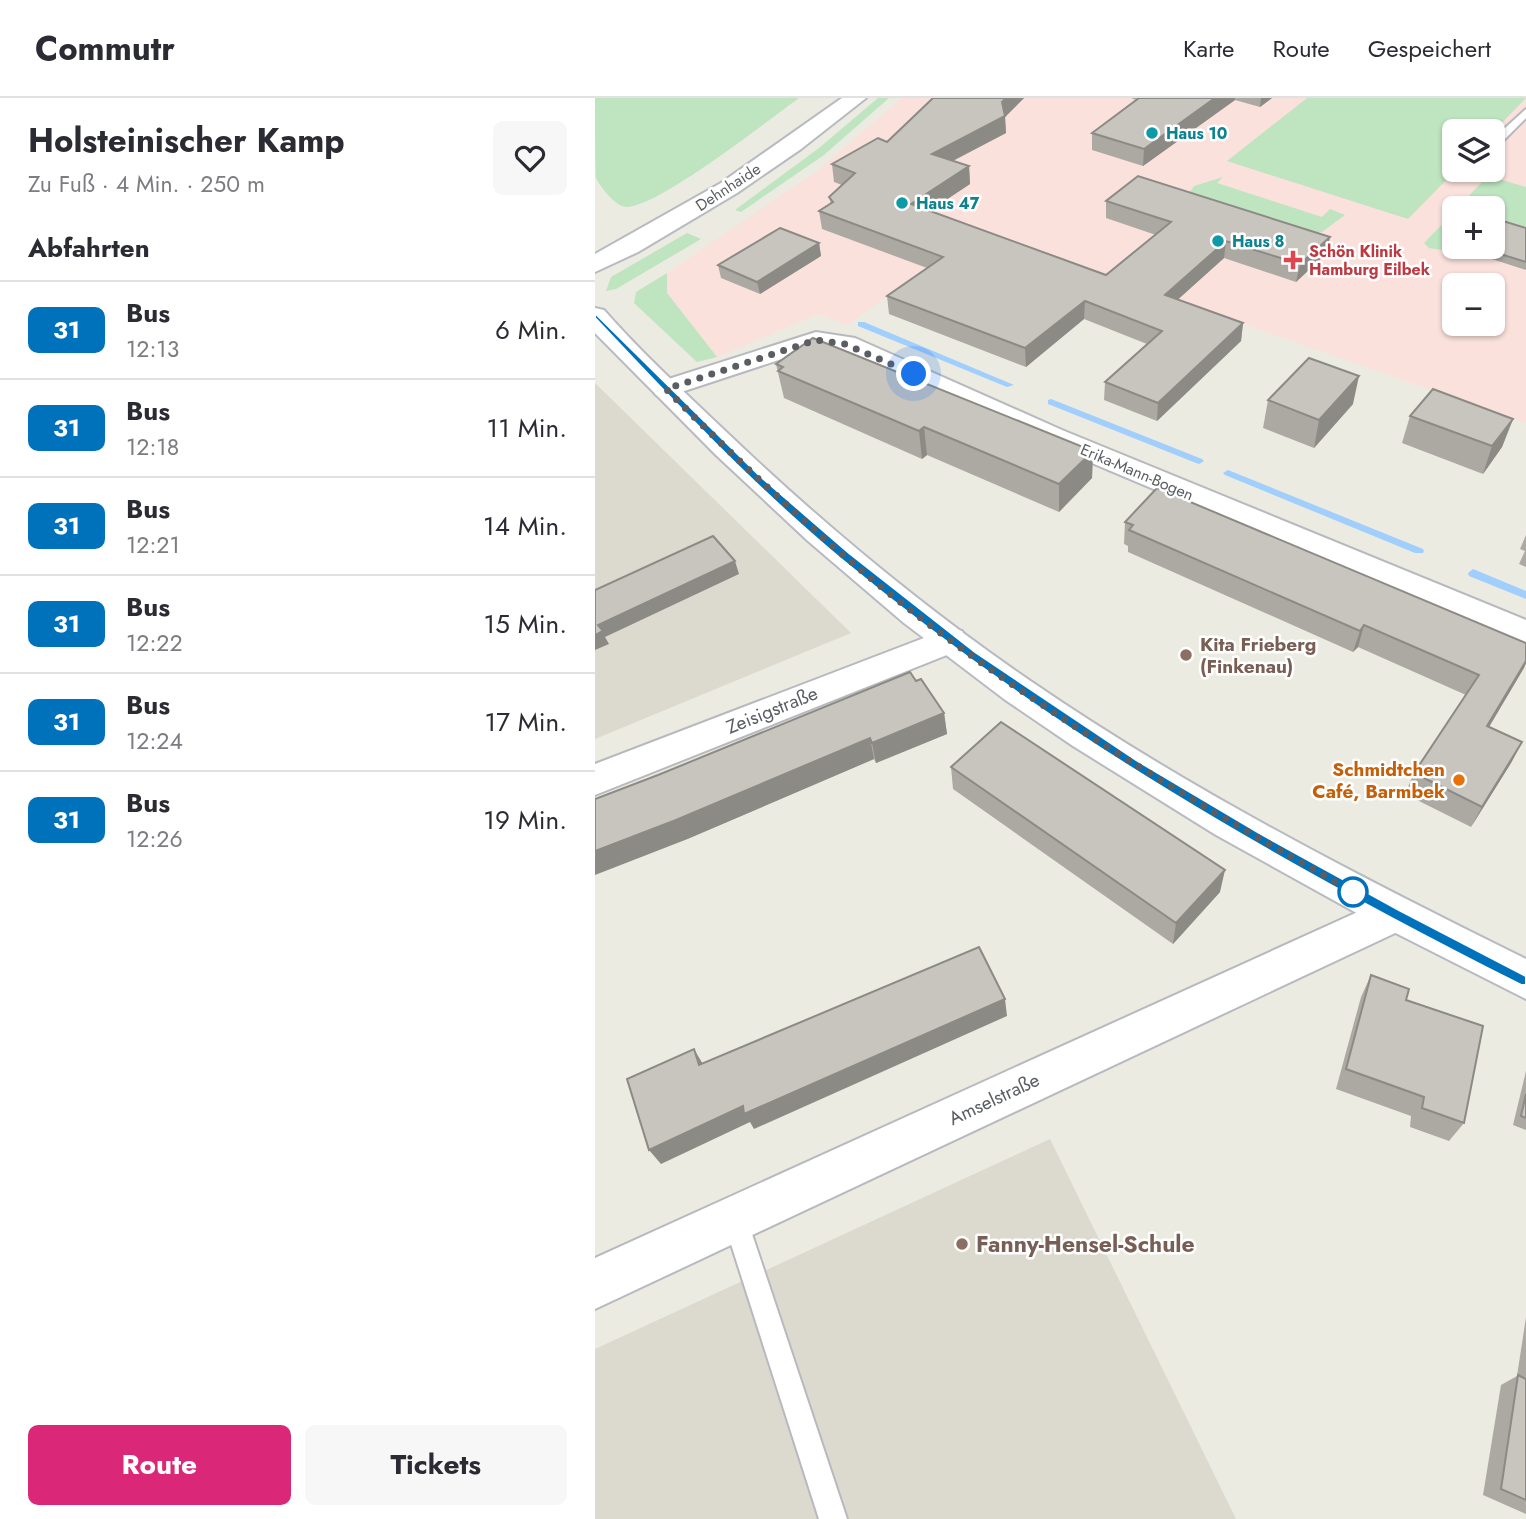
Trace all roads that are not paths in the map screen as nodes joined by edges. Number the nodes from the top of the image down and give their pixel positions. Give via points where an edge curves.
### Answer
1 (855, 98) edge
2 (1526, 111) edge
3 (1505, 133) edge
4 (595, 264) edge
5 (595, 316) edge
6 (666, 389) junction
7 (1526, 634) edge
8 (950, 640) junction
9 (595, 780) edge
10 (1393, 914) junction
11 (1526, 980) edge
12 (735, 1219) junction
13 (595, 1284) edge
14 (833, 1519) edge

1 - 4 street, Dehnhaide via 708,200
2 - 3 lane
5 - 6 street
6 - 7 street, Erika-Mann-Bogen via 802,343 845,344 1052,436
6 - 8 street via 756,479
8 - 9 street, Zeisigstraße
8 - 10 street via 1132,764
10 - 11 street
10 - 12 street, Amselstraße
12 - 13 street, Amselstraße
12 - 14 lane

